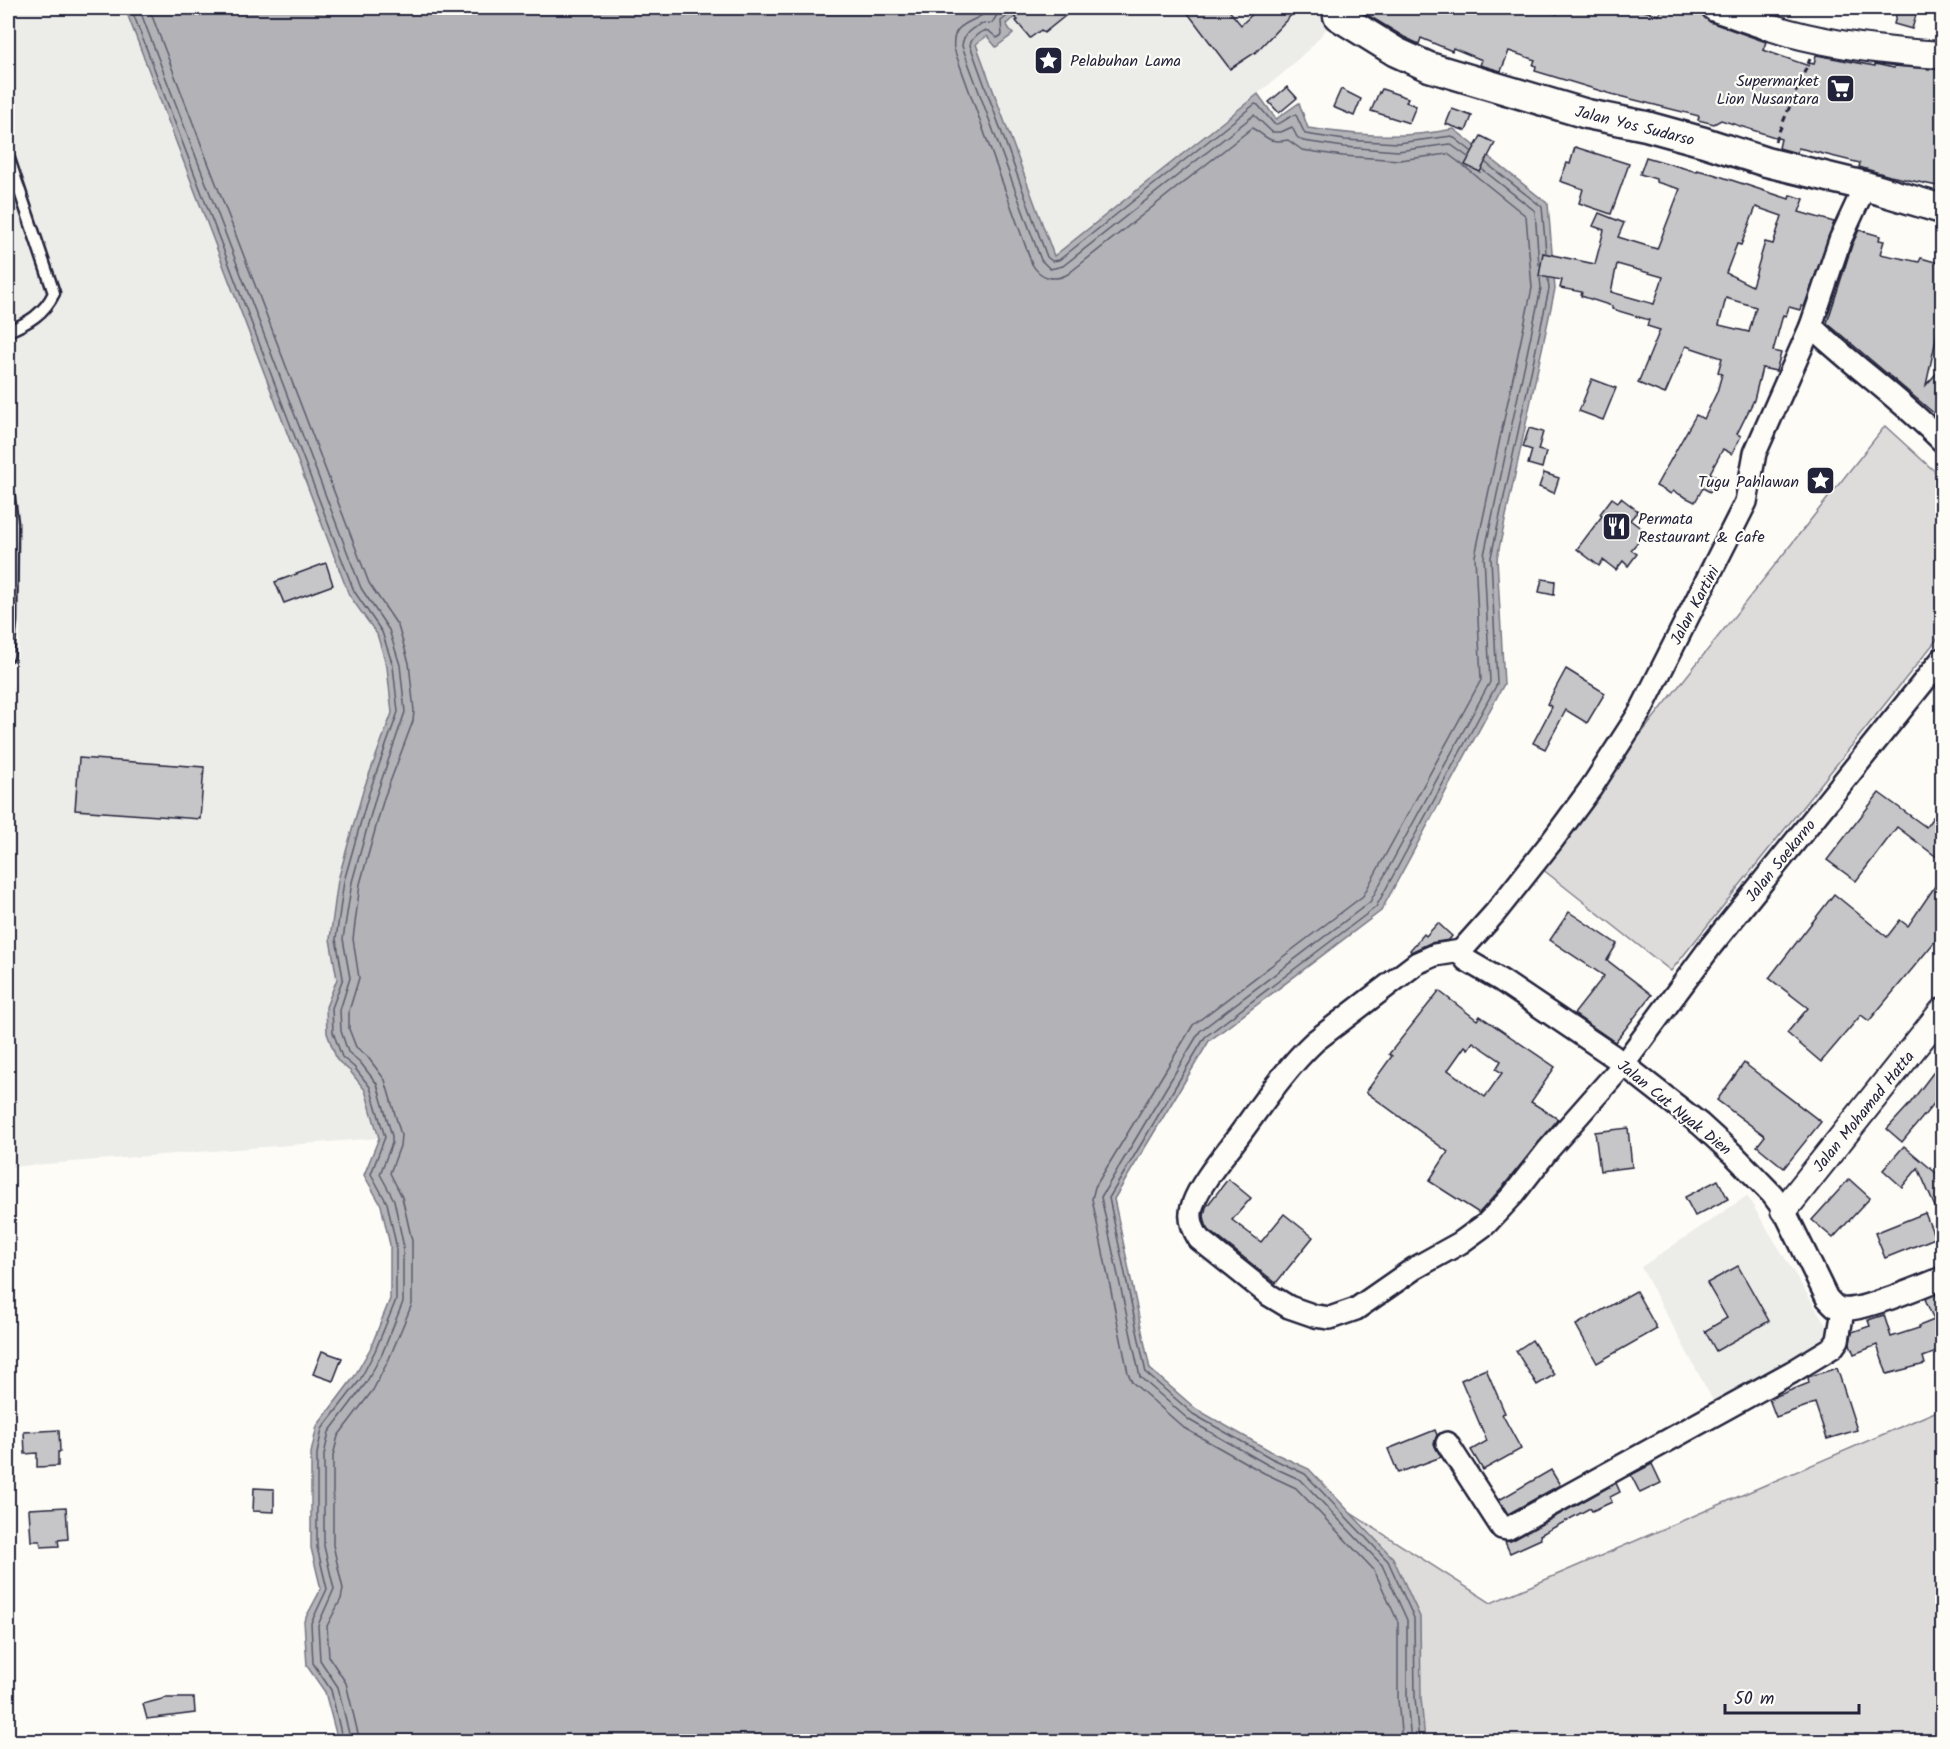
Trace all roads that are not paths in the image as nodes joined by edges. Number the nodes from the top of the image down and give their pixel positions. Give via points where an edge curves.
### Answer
1 (1715, 8) edge
2 (1342, 12) edge
3 (1942, 55) edge
4 (8, 156) edge
5 (1865, 186) junction
6 (1942, 209) edge
7 (1811, 326) junction
8 (8, 331) edge
9 (1942, 441) edge
10 (8, 491) edge
11 (8, 651) edge
12 (8, 656) edge
13 (1942, 659) edge
14 (1461, 951) junction
15 (1942, 1012) edge
16 (1623, 1065) junction
17 (1784, 1210) junction
18 (1942, 1278) edge
19 (1844, 1310) junction
20 (1447, 1443) dead end

1 - 3 street via 1818,39 1890,52
2 - 5 main road, Jalan Yos Sudarso via 1395,52 1429,67 1587,114 1646,126 1766,162
4 - 8 lane via 54,293 39,314
5 - 6 main road, Jalan Yos Sudarso
5 - 7 street, Jalan Kartini via 1840,240
7 - 9 street via 1917,414
7 - 14 street, Jalan Kartini via 1755,453 1746,502 1640,712 1552,841
10 - 11 lane via 12,523
11 - 12 lane
13 - 16 street, Jalan Soekarno via 1711,946
14 - 16 street, Jalan Cut Nyak Dien via 1466,960
14 - 16 street, Jalan Soekarno via 1417,963 1308,1047 1213,1169 1193,1204 1192,1228 1199,1239 1269,1295 1315,1316 1342,1315 1460,1243 1493,1217
15 - 17 street, Jalan Mohamad Hatta
16 - 17 street, Jalan Cut Nyak Dien via 1718,1140
17 - 19 street, Jalan Cut Nyak Dien via 1827,1298
18 - 19 street via 1897,1296
19 - 20 street via 1833,1347 1507,1529 1502,1528

